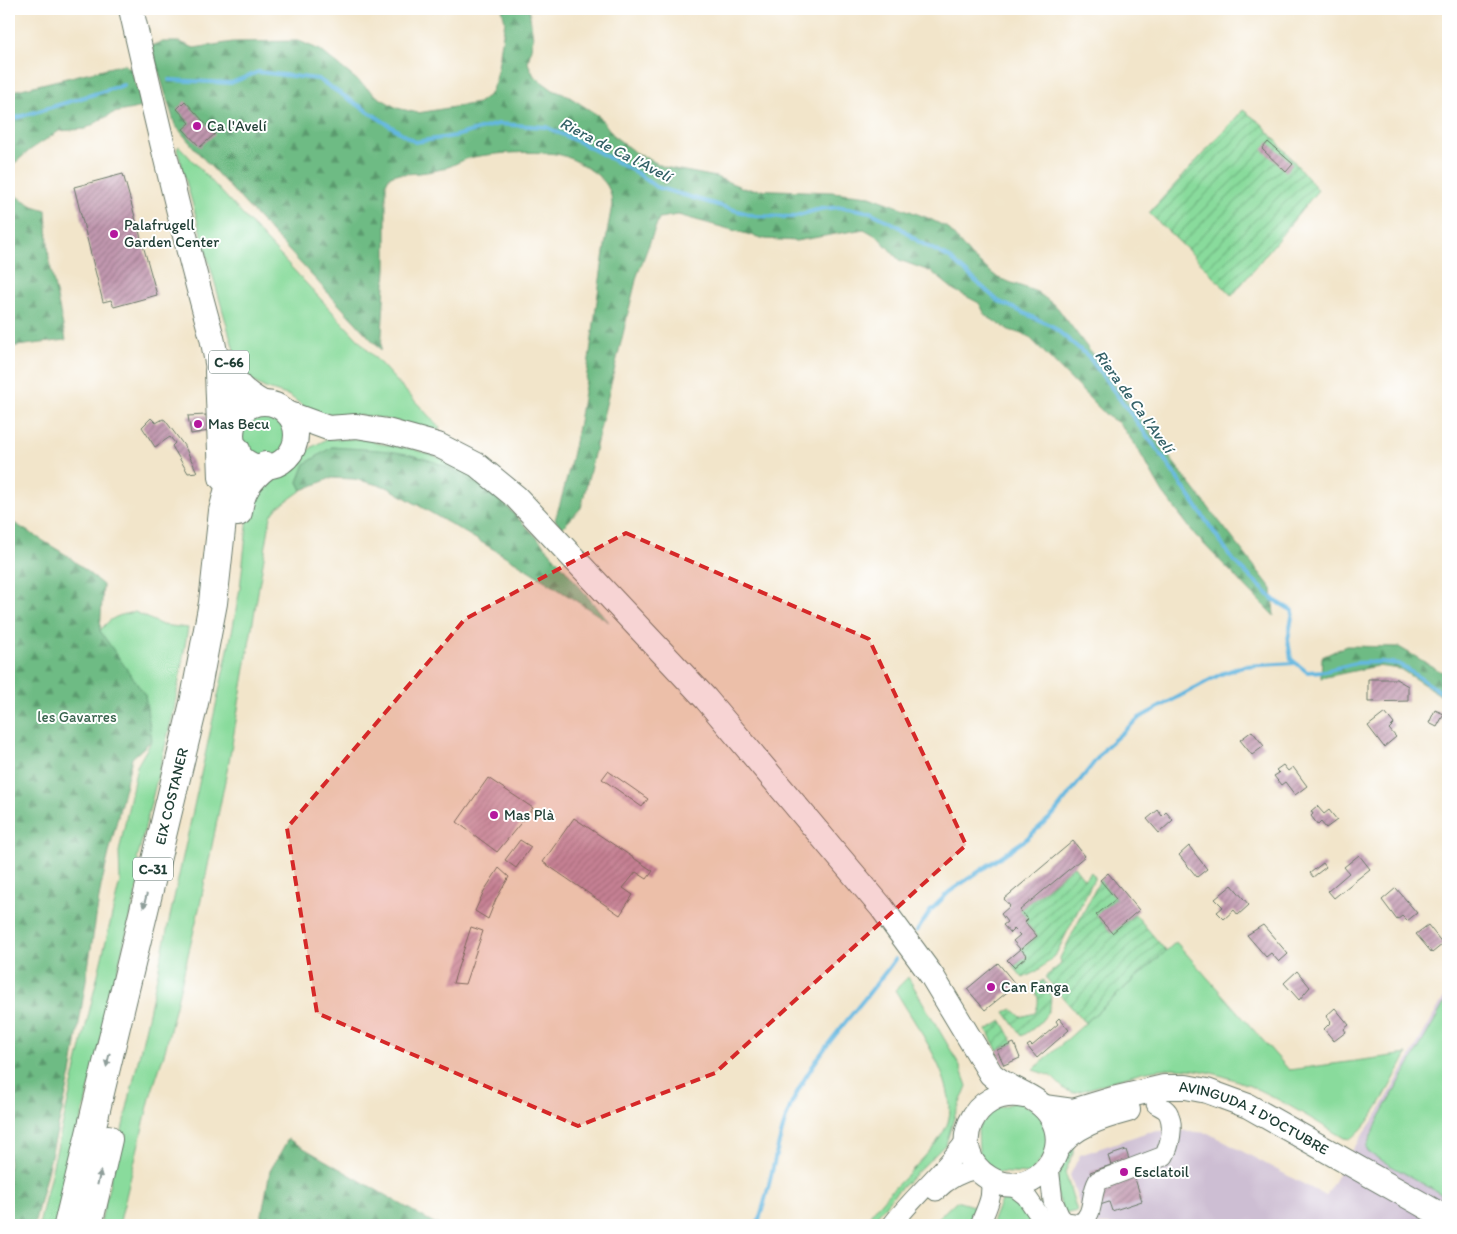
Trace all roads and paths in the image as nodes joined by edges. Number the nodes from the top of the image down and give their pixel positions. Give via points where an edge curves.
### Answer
1 (131, 9) edge
2 (161, 133) junction
3 (219, 372) junction
4 (262, 403) junction
5 (287, 413) junction
6 (237, 417) junction
7 (328, 428) junction
8 (236, 450) junction
9 (292, 450) junction
10 (265, 466) junction
11 (223, 511) junction
12 (978, 1056) junction
13 (1024, 1096) junction
14 (1156, 1104) junction
15 (981, 1107) junction
16 (1044, 1108) junction
17 (967, 1139) junction
18 (1049, 1163) junction
19 (983, 1173) junction
20 (1012, 1185) junction
21 (1448, 1219) edge
22 (1059, 1223) edge
23 (68, 1225) edge
24 (88, 1225) edge
25 (892, 1225) edge
26 (904, 1225) edge
27 (980, 1225) edge
28 (1428, 1225) edge

1 - 2 main road, C-66
2 - 3 main road, C-66
2 - 4 main road, C-66 via 218,308 230,372 244,392
3 - 6 main road, C-66
3 - 11 highway
4 - 5 main road, C-31 via 272,404
4 - 6 main road via 244,409
5 - 7 main road, C-31
5 - 9 main road via 295,431
6 - 8 main road, C-31 via 232,433
7 - 9 main road, C-31
7 - 12 main road, C-31 via 356,426 420,438 477,465 516,497 706,699 882,908 932,976
8 - 10 main road via 243,459
8 - 11 highway, EIX COSTANER / C-31
9 - 10 main road, C-31 via 280,462
24 -> 10 highway, EIX COSTANER / C-31 via 217,660 232,576 241,497 249,481
11 -> 23 highway, EIX COSTANER / C-31 via 213,604 194,703
12 - 13 main road, C-31 via 1001,1084
12 - 15 main road, C-31 via 982,1073
13 - 15 main road via 1001,1096
13 - 16 main road, C-31
14 - 18 main road, AVINGUDA 1 D'OCTUBRE via 1117,1113 1074,1130 1065,1137
14 - 22 street via 1169,1114 1168,1149 1158,1160 1098,1181 1093,1190 1090,1215
14 - 28 main road, AVINGUDA 1 D'OCTUBRE via 1185,1103 1242,1119
15 - 17 main road, C-31 via 971,1122
16 - 18 main road, C-31 via 1057,1130
16 - 21 main road, AVINGUDA 1 D'OCTUBRE via 1073,1111 1112,1098 1164,1087 1207,1091 1248,1106
17 - 19 main road via 970,1155
17 - 25 street via 948,1165
18 - 20 main road via 1028,1182
18 - 22 street, C-31
19 - 20 main road
19 - 26 street via 966,1171 949,1179
19 - 27 street via 992,1188 992,1195
20 - 22 street

